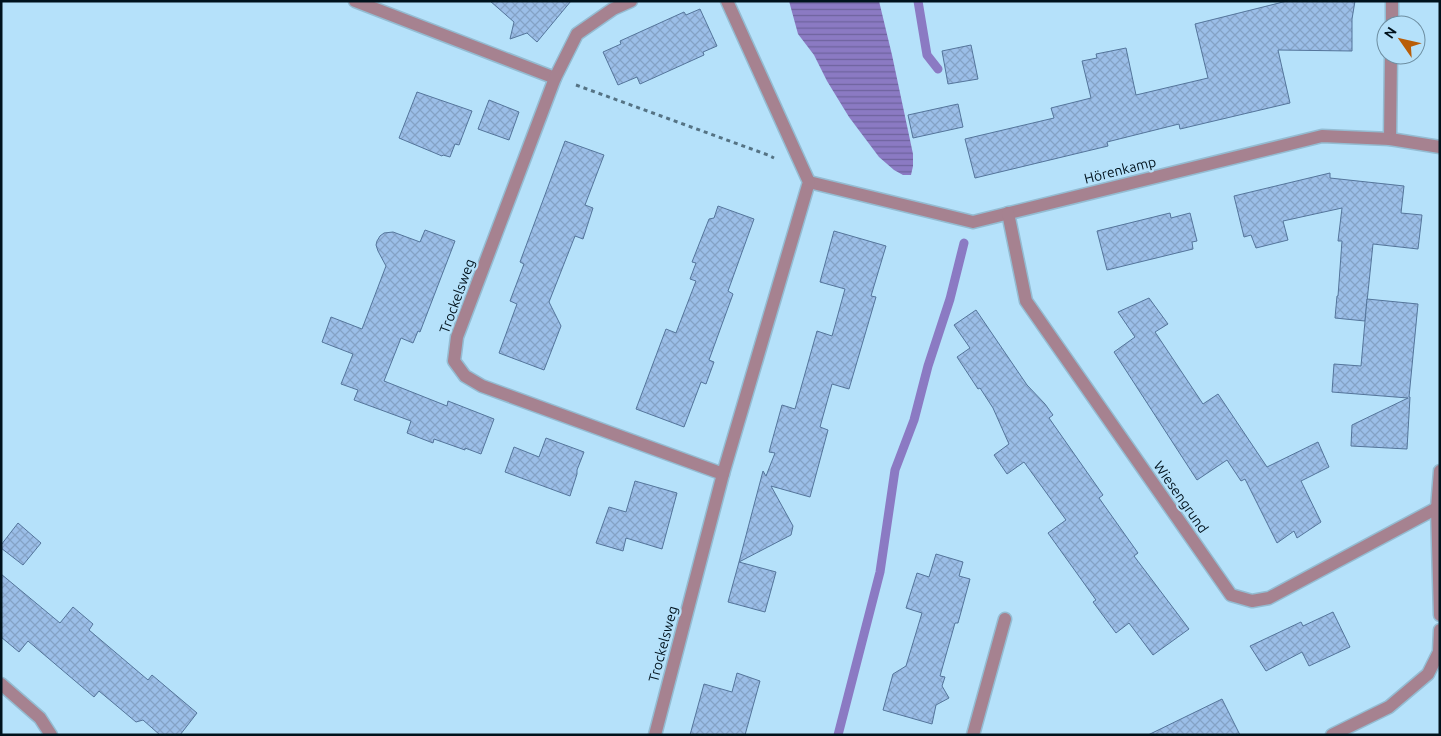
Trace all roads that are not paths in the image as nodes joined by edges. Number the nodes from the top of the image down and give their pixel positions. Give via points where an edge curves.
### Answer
1 (355, 1) edge
2 (631, 1) edge
3 (727, 1) edge
4 (1392, 1) edge
5 (1392, 15) edge
6 (1391, 65) edge
7 (554, 78) junction
8 (1390, 139) junction
9 (1440, 147) edge
10 (809, 182) junction
11 (1008, 213) junction
12 (1440, 471) edge
13 (723, 474) junction
14 (1437, 508) junction
15 (1440, 615) edge
16 (1005, 619) dead end
17 (1440, 630) edge
18 (1, 684) edge
19 (51, 735) edge
20 (655, 735) edge
21 (973, 735) edge
22 (1332, 735) edge

1 - 7 street
2 - 7 street, Trockelsweg via 613,9 577,34
3 - 10 street
4 - 5 street
6 - 8 street
7 - 13 street, Trockelsweg via 457,336 454,361 465,376 482,386
8 - 9 street, Hörenkamp
8 - 11 street, Hörenkamp via 1322,136
10 - 11 street, Hörenkamp via 973,222
10 - 13 street, Trockelsweg
11 - 14 street, Wiesengrund via 1026,301 1231,595 1252,602 1269,598
12 - 14 street
13 - 20 street, Trockelsweg
14 - 15 street
16 - 21 street
17 - 22 street via 1439,652 1428,674 1389,707
18 - 19 street via 40,718

